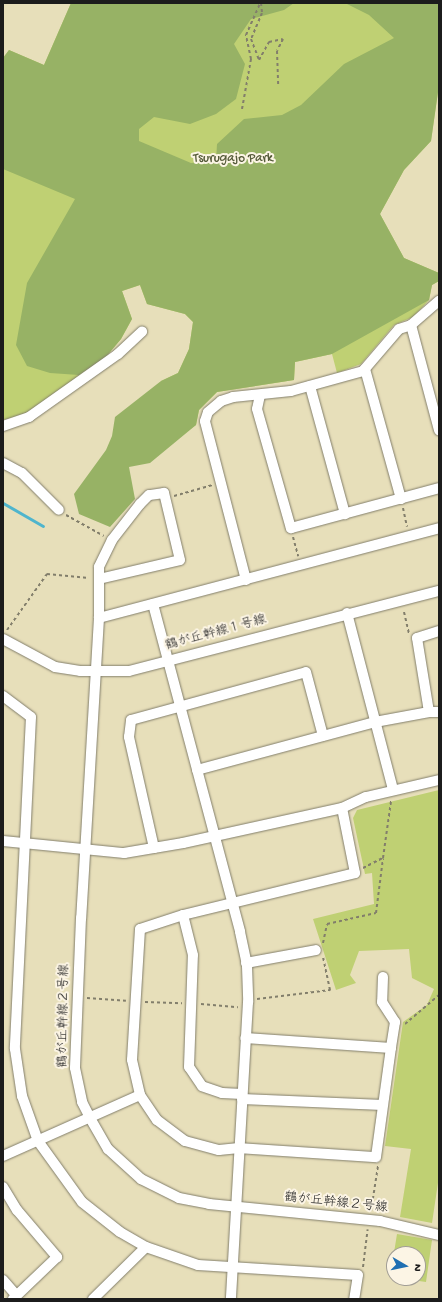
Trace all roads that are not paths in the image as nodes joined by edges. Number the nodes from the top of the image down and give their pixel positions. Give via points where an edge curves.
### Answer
1 (439, 301) edge
2 (411, 325) junction
3 (142, 332) dead end
4 (365, 369) junction
5 (310, 386) junction
6 (260, 394) junction
7 (3, 426) edge
8 (439, 430) edge
9 (3, 463) edge
10 (439, 488) edge
11 (401, 499) junction
12 (58, 510) road end
13 (345, 514) junction
14 (439, 528) edge
15 (99, 580) junction
16 (246, 580) junction
17 (439, 591) edge
18 (153, 604) junction
19 (347, 614) junction
20 (99, 618) junction
21 (439, 631) edge
22 (3, 639) edge
23 (167, 661) junction
24 (95, 671) junction
25 (3, 696) edge
26 (180, 707) junction
27 (428, 712) junction
28 (439, 712) edge
29 (375, 722) junction
30 (323, 736) junction
31 (197, 770) junction
32 (439, 780) edge
33 (393, 790) junction
34 (342, 808) junction
35 (214, 835) junction
36 (3, 841) edge
37 (27, 843) junction
38 (154, 848) junction
39 (86, 851) junction
40 (232, 902) junction
41 (183, 915) junction
42 (320, 951) road end
43 (246, 963) junction
44 (383, 977) dead end
45 (245, 1038) junction
46 (392, 1048) junction
47 (140, 1095) junction
48 (242, 1097) junction
49 (383, 1105) junction
50 (90, 1118) junction
51 (38, 1141) junction
52 (240, 1148) junction
53 (3, 1156) edge
54 (3, 1187) edge
55 (237, 1207) junction
56 (439, 1234) edge
57 (146, 1247) junction
58 (233, 1269) junction
59 (3, 1280) edge
60 (14, 1297) edge
61 (93, 1299) edge
62 (231, 1299) edge
63 (354, 1299) edge

1 - 2 street
2 - 4 street via 399,329
2 - 8 street
3 - 7 street via 118,354 29,417
4 - 5 street
4 - 11 street
5 - 6 street
5 - 13 street
6 - 13 street via 257,409 291,528
6 - 16 street via 221,401 208,412 205,421
9 - 12 street via 22,473
10 - 11 street
11 - 13 street
14 - 16 street
15 - 15 street, 鶴が丘幹線２号線 via 102,556 112,540 149,495 164,492 180,560
15 - 20 street, 鶴が丘幹線２号線
16 - 18 street
17 - 19 street, 鶴が丘幹線１号線
18 - 20 street
18 - 23 street
19 - 23 street, 鶴が丘幹線１号線
19 - 29 street
20 - 24 street, 鶴が丘幹線２号線
21 - 27 street via 417,638
22 - 24 street, 鶴が丘幹線１号線 via 55,667
23 - 24 street, 鶴が丘幹線１号線 via 129,670
23 - 26 street
24 - 39 street, 鶴が丘幹線２号線
25 - 37 street via 31,717
26 - 30 street via 306,672
26 - 31 street
26 - 38 street via 131,720 129,737
27 - 28 street
27 - 29 street
29 - 30 street
29 - 33 street
30 - 31 street
31 - 35 street
32 - 33 street
33 - 34 street via 366,797
34 - 35 street
34 - 40 street via 355,873
35 - 38 street
35 - 40 street
36 - 37 street
37 - 39 street
37 - 51 street via 15,1049 22,1096
38 - 39 street via 124,853
39 - 50 street, 鶴が丘幹線２号線 via 77,997 76,1068 82,1102
40 - 41 street
40 - 43 street
41 - 47 street via 140,929 132,1060
41 - 48 street via 193,955 189,1067 202,1086
42 - 43 street
43 - 45 street
44 - 46 street via 382,1002 395,1022
45 - 46 street
45 - 48 street
46 - 49 street
47 - 50 street
47 - 52 street via 157,1120 184,1141 219,1150
48 - 49 street
48 - 52 street
49 - 52 street via 376,1157
50 - 51 street
50 - 55 street, 鶴が丘幹線２号線 via 108,1149 141,1179 179,1198
51 - 53 street
51 - 57 street via 82,1202 120,1232
52 - 55 street
54 - 60 street via 17,1210 56,1257
55 - 56 street, 鶴が丘幹線２号線 via 380,1221
55 - 58 street
57 - 58 street via 198,1265
57 - 61 street
58 - 62 street
58 - 63 street via 358,1275
59 - 60 street

